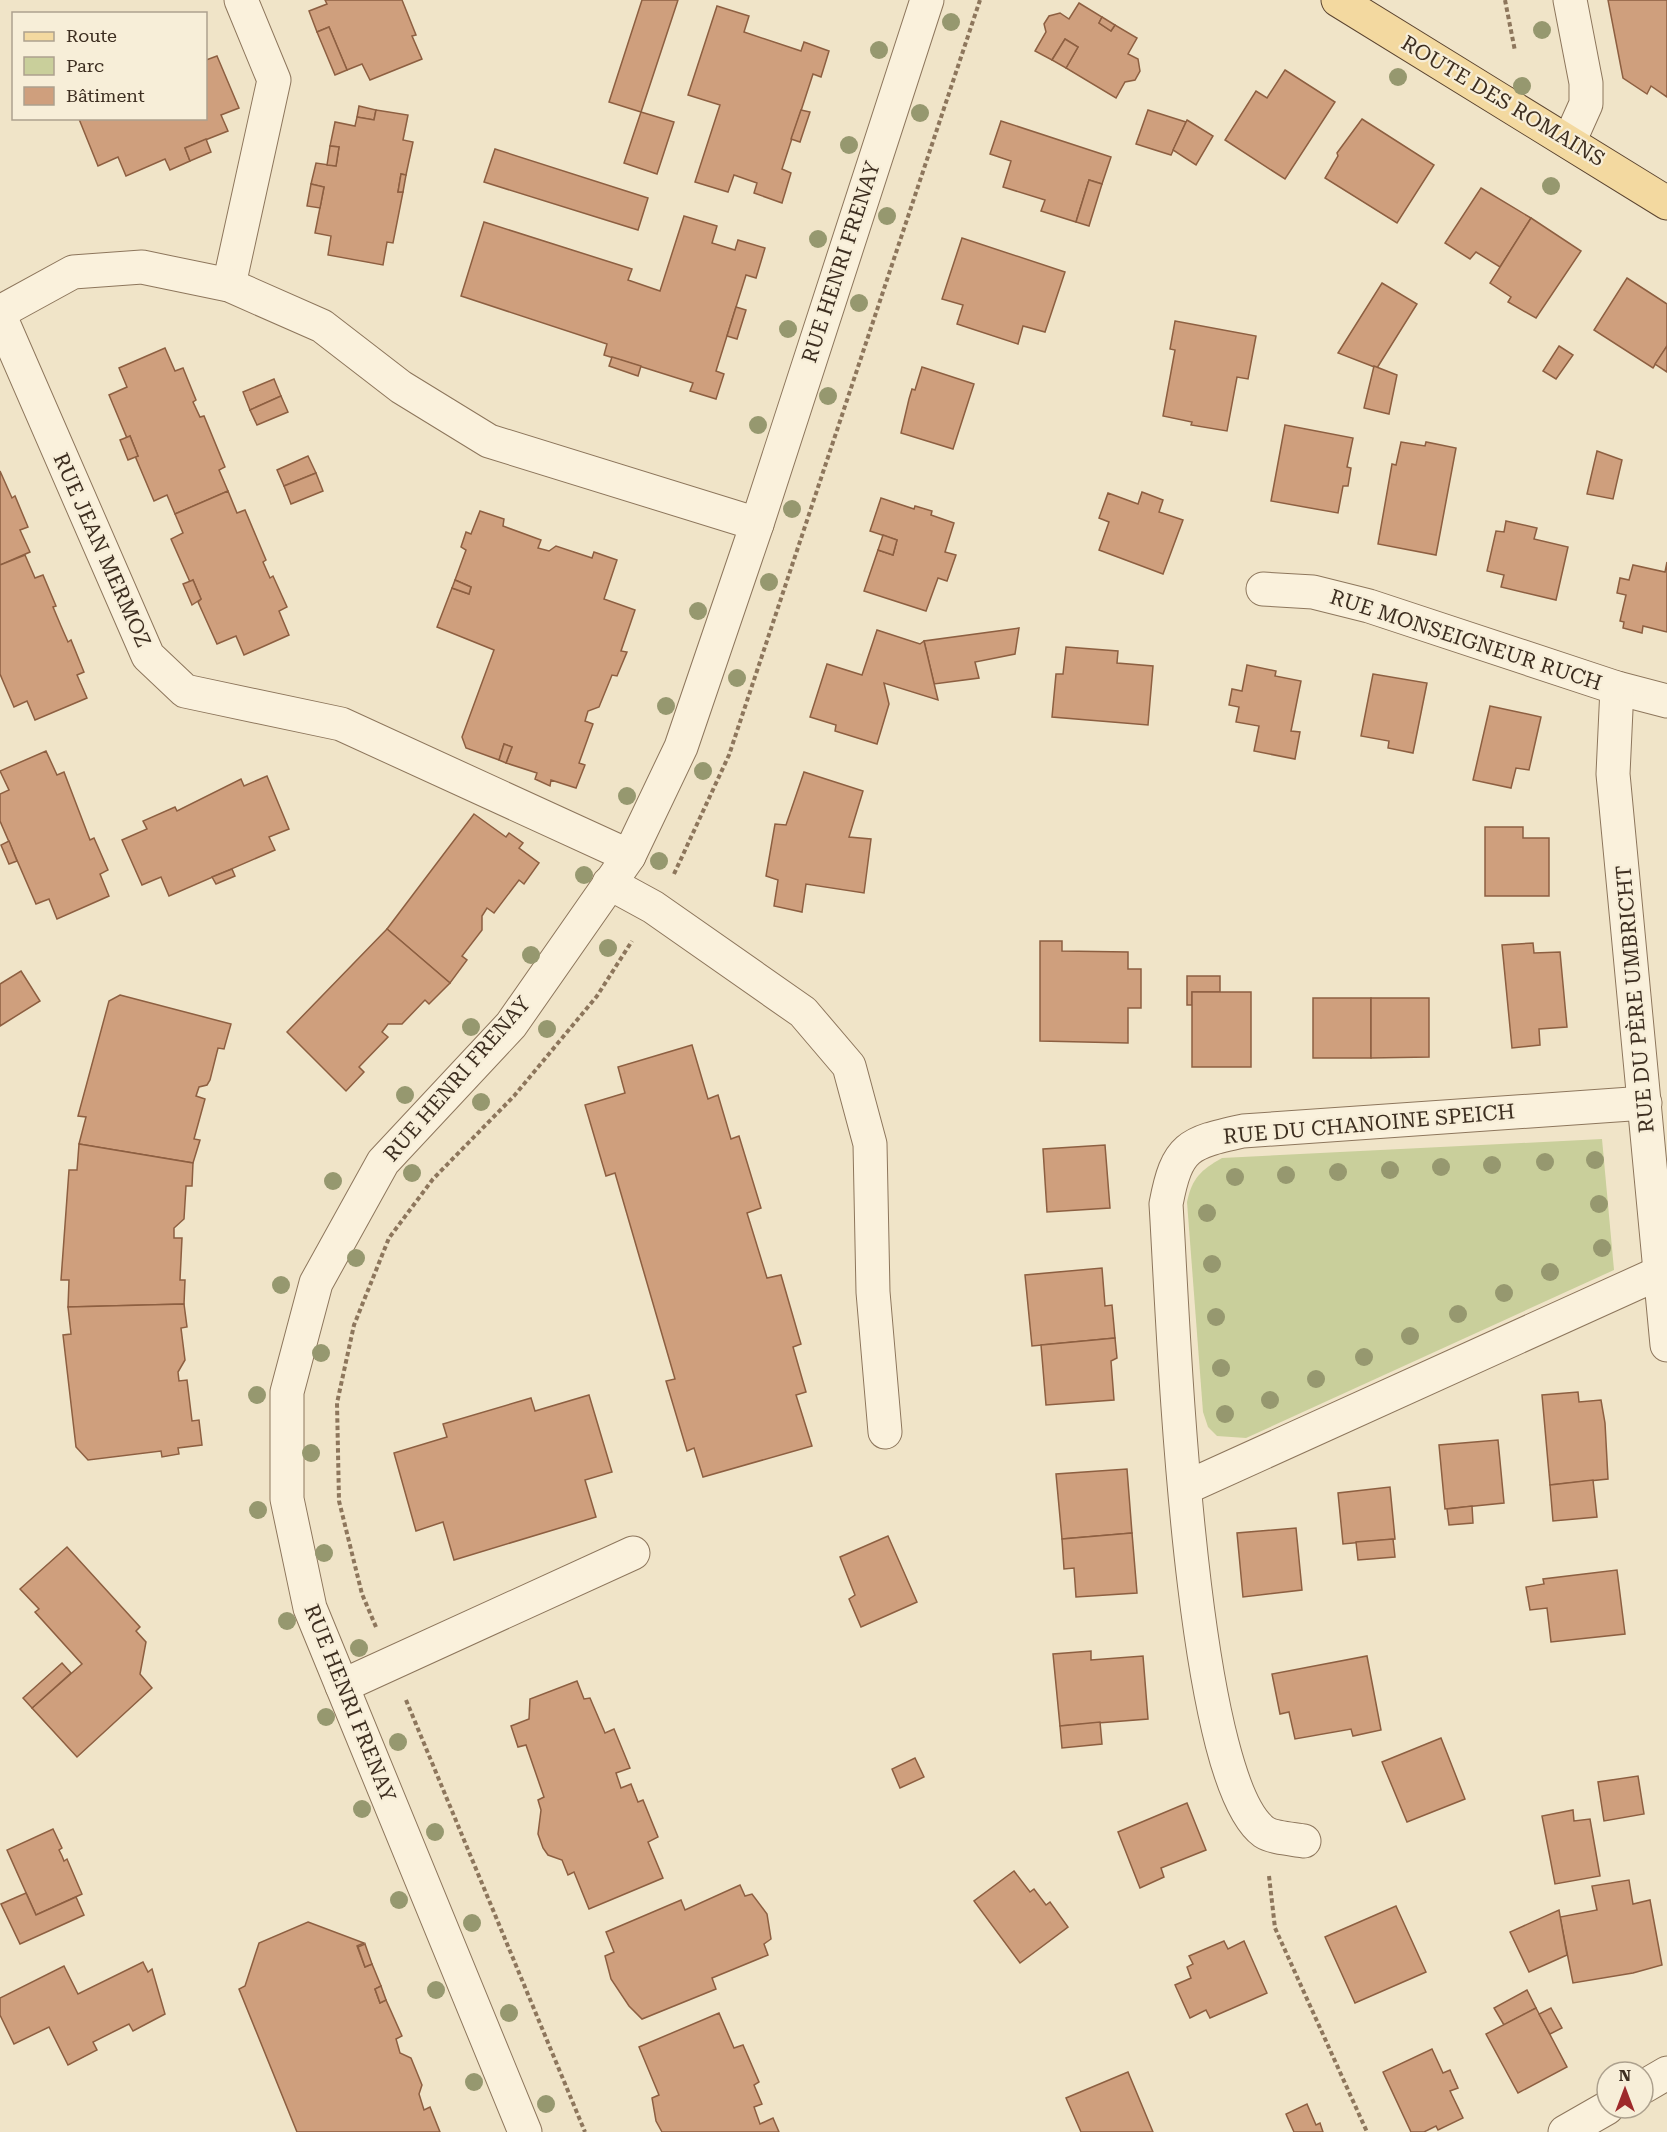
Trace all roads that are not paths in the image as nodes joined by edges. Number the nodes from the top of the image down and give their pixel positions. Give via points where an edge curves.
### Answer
1 (241, 0) edge
2 (927, 0) edge
3 (1338, 0) edge
4 (1570, 0) edge
5 (1569, 142) junction
6 (1667, 203) edge
7 (229, 285) junction
8 (0, 314) edge
9 (757, 524) junction
10 (1263, 589) dead end
11 (1617, 688) junction
12 (1667, 701) edge
13 (629, 856) junction
14 (609, 883) junction
15 (1645, 1103) junction
16 (1659, 1273) junction
17 (1667, 1345) edge
18 (885, 1432) dead end
19 (1185, 1488) junction
20 (633, 1553) dead end
21 (342, 1686) junction
22 (1304, 1841) dead end
23 (1595, 2115) edge
24 (525, 2132) edge
25 (1564, 2132) edge

1 - 7 street via 274,80
2 - 9 street, RUE HENRI FRENAY
3 - 5 main road, ROUTE DES ROMAINS
4 - 5 street via 1586,83 1586,104
5 - 6 main road, ROUTE DES ROMAINS
7 - 8 street via 142,267 73,272
7 - 9 street via 322,326 401,387 489,441
8 - 13 street, RUE JEAN MERMOZ via 148,656 185,691 341,724
9 - 13 street, RUE HENRI FRENAY via 681,747
10 - 11 street, RUE MONSEIGNEUR RUCH via 1313,592 1369,606
11 - 12 street, RUE MONSEIGNEUR RUCH
11 - 15 street, RUE DU PÈRE UMBRICHT via 1613,774
13 - 14 street, RUE HENRI FRENAY
14 - 18 street via 653,907 803,1012 849,1066 870,1144 873,1292
14 - 21 street, RUE HENRI FRENAY via 511,1025 383,1162 316,1282 287,1392 287,1498 310,1608
15 - 16 street, RUE DU PÈRE UMBRICHT
15 - 19 street, RUE DU CHANOINE SPEICH via 1243,1131 1208,1138 1187,1149 1172,1171 1166,1204
16 - 17 street, RUE DU PÈRE UMBRICHT
16 - 19 street
19 - 22 street, RUE DU CHANOINE SPEICH via 1197,1613 1227,1766 1245,1809 1265,1833
20 - 21 street
21 - 24 street, RUE HENRI FRENAY
23 - 25 street

